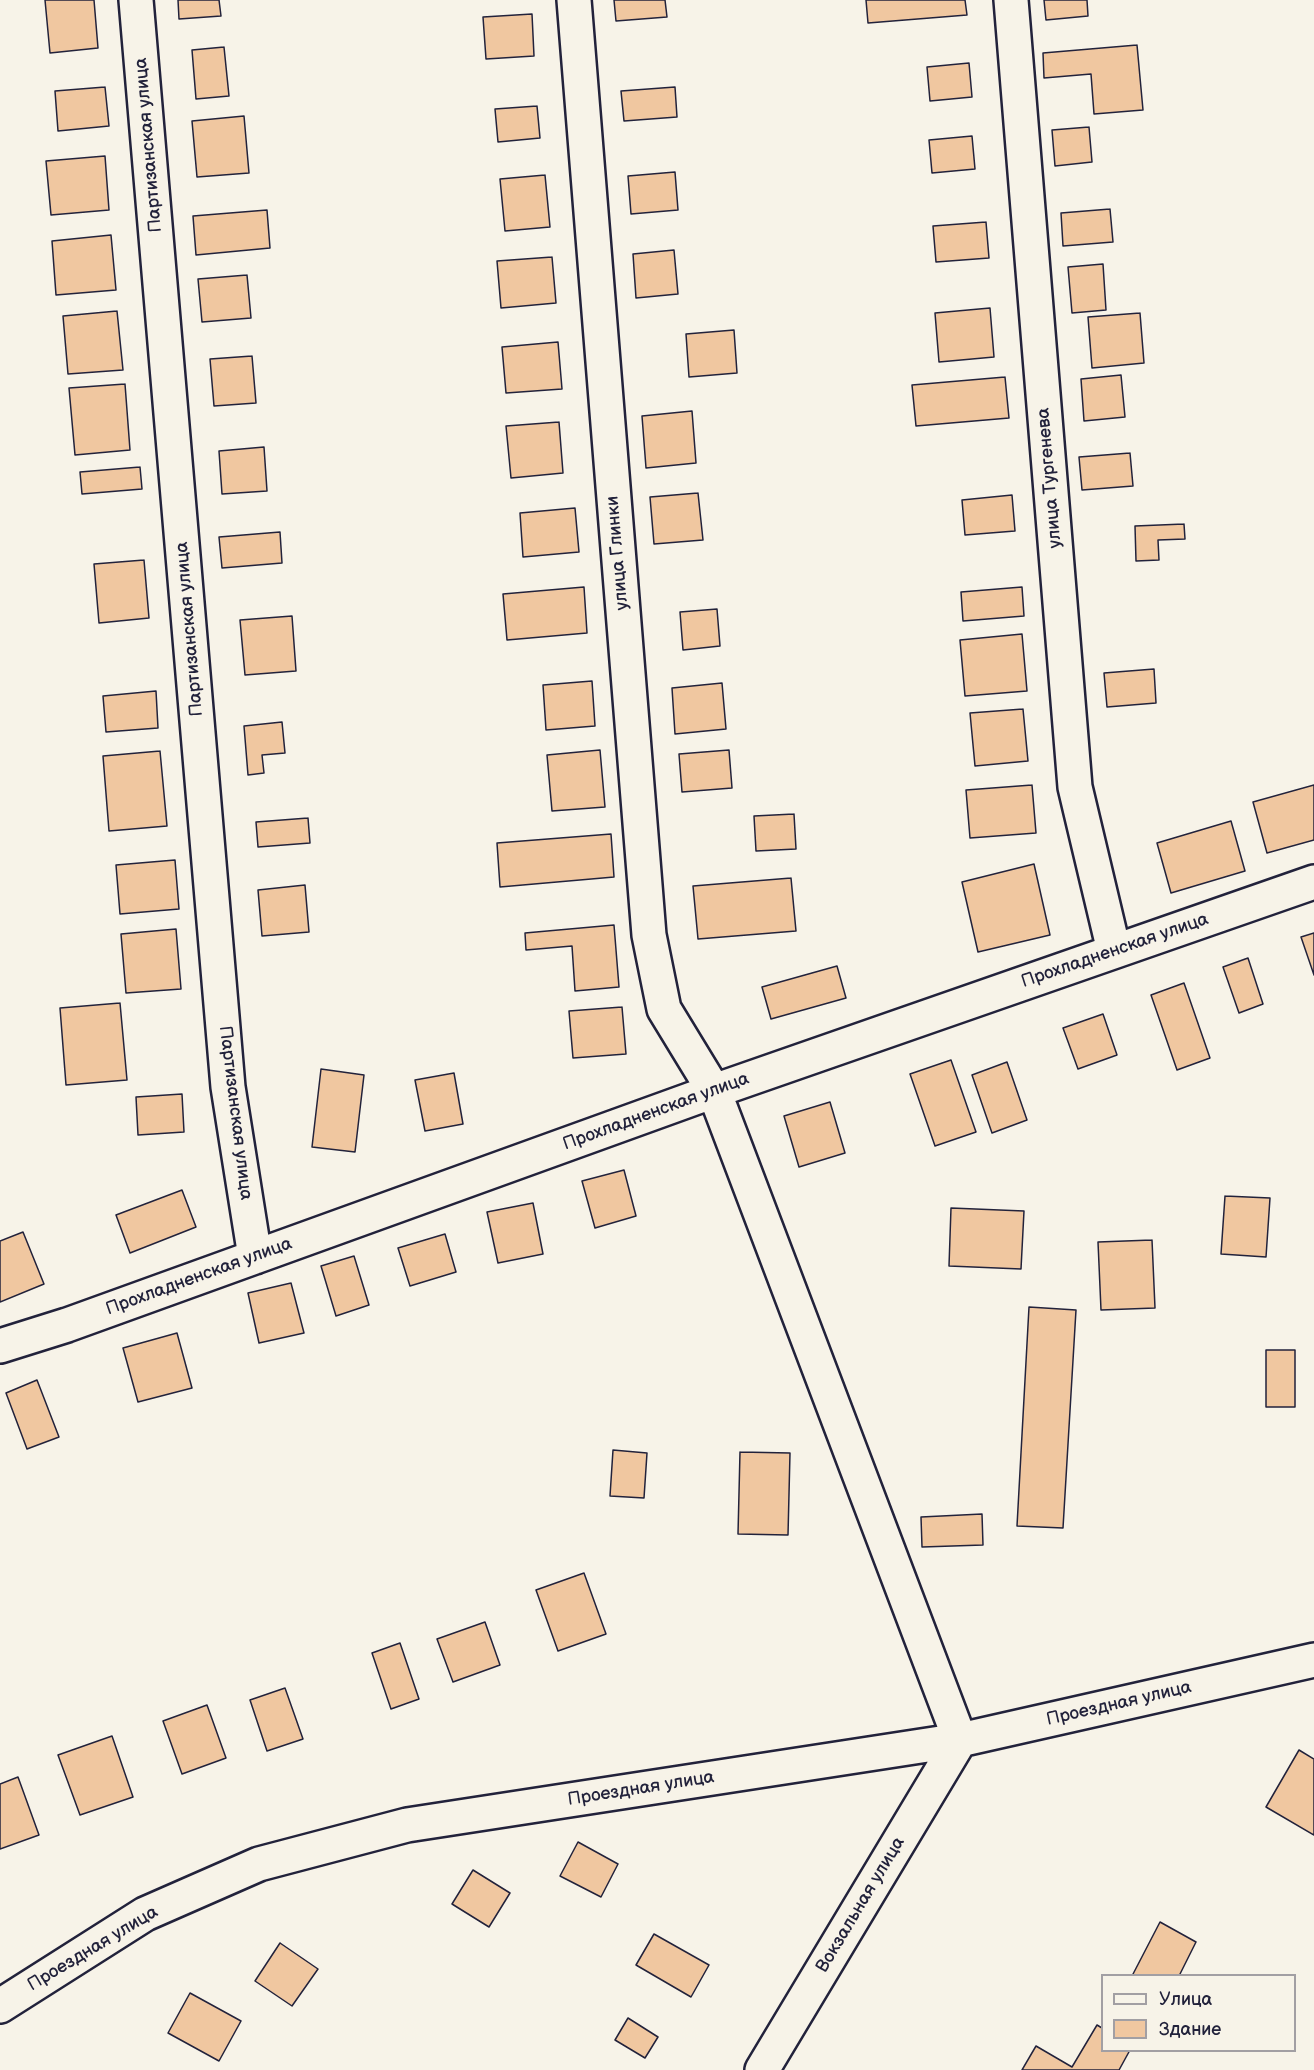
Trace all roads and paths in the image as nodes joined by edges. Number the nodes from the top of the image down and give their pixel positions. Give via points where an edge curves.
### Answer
1 (136, 0) edge
2 (574, 0) edge
3 (1011, 0) edge
4 (1314, 882) edge
5 (1114, 951) junction
6 (714, 1090) junction
7 (255, 1257) junction
8 (0, 1346) edge
9 (1314, 1660) edge
10 (960, 1740) junction
11 (0, 2006) edge
12 (762, 2070) edge

1 - 7 street, Партизанская улица via 228,1087
2 - 6 street, улица Глинки via 649,935 664,1010
3 - 5 street, улица Тургенева via 1075,787
4 - 5 street, Прохладненская улица
5 - 6 street, Прохладненская улица
6 - 7 street, Прохладненская улица
6 - 10 street, улица Глинки
7 - 8 street, Прохладненская улица
9 - 10 street, Проездная улица
10 - 11 street, Проездная улица via 407,1825 259,1864 145,1914
10 - 12 street, Вокзальная улица

